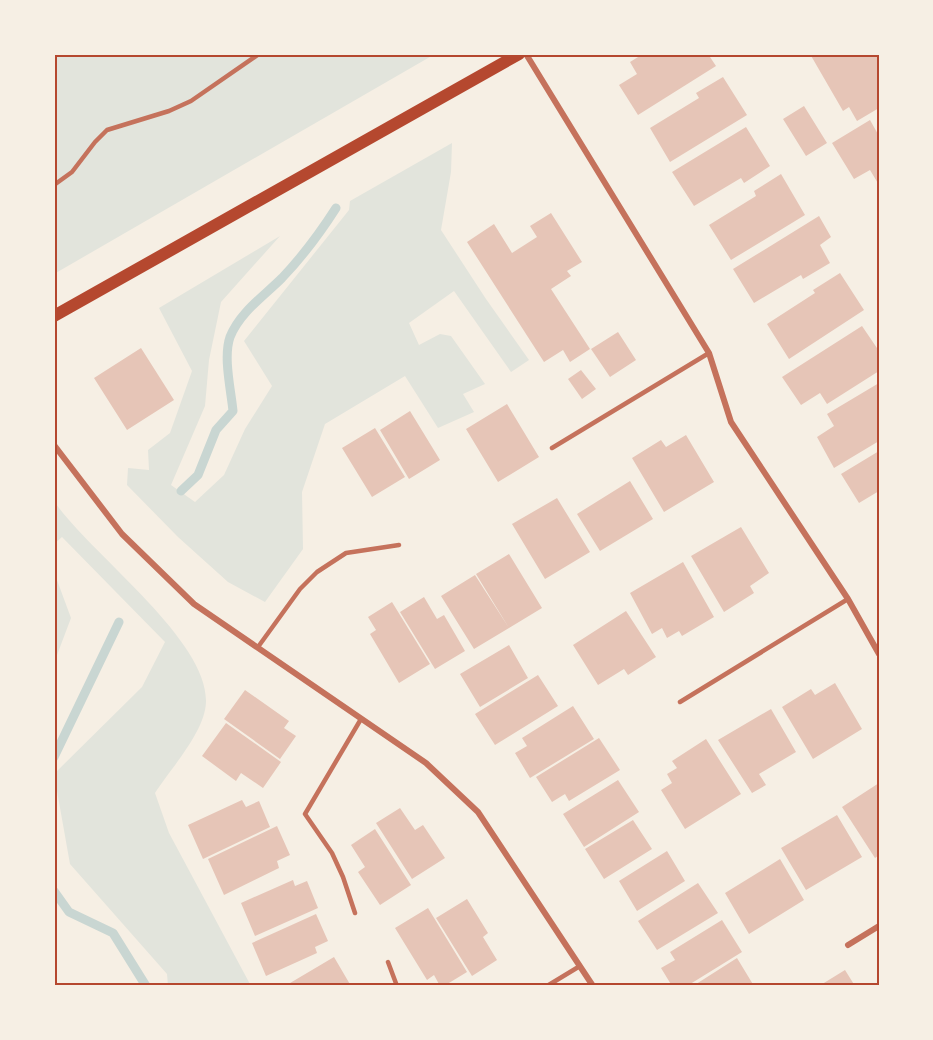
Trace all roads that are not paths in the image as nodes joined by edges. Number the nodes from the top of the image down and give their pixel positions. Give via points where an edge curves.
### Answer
1 (260, 54) edge
2 (519, 54) edge
3 (526, 54) edge
4 (54, 185) edge
5 (54, 316) edge
6 (709, 353) junction
7 (54, 445) edge
8 (552, 448) dead end
9 (399, 545) dead end
10 (848, 599) junction
11 (258, 647) junction
12 (879, 654) edge
13 (680, 702) dead end
14 (361, 718) junction
15 (355, 914) dead end
16 (879, 926) edge
17 (848, 945) dead end
18 (388, 962) dead end
19 (580, 966) junction
20 (397, 986) edge
21 (547, 986) edge
22 (593, 986) edge

1 - 4 lane via 191,101 107,130 72,172
2 - 5 main road
3 - 6 street
6 - 8 lane
6 - 10 street via 731,422
7 - 11 street via 122,534 194,604
9 - 11 lane via 346,553 317,572
10 - 12 street
10 - 13 lane
11 - 14 street
14 - 15 lane via 304,814 332,853
14 - 19 street via 426,763 478,812
16 - 17 street
18 - 20 lane
19 - 21 lane
19 - 22 street

